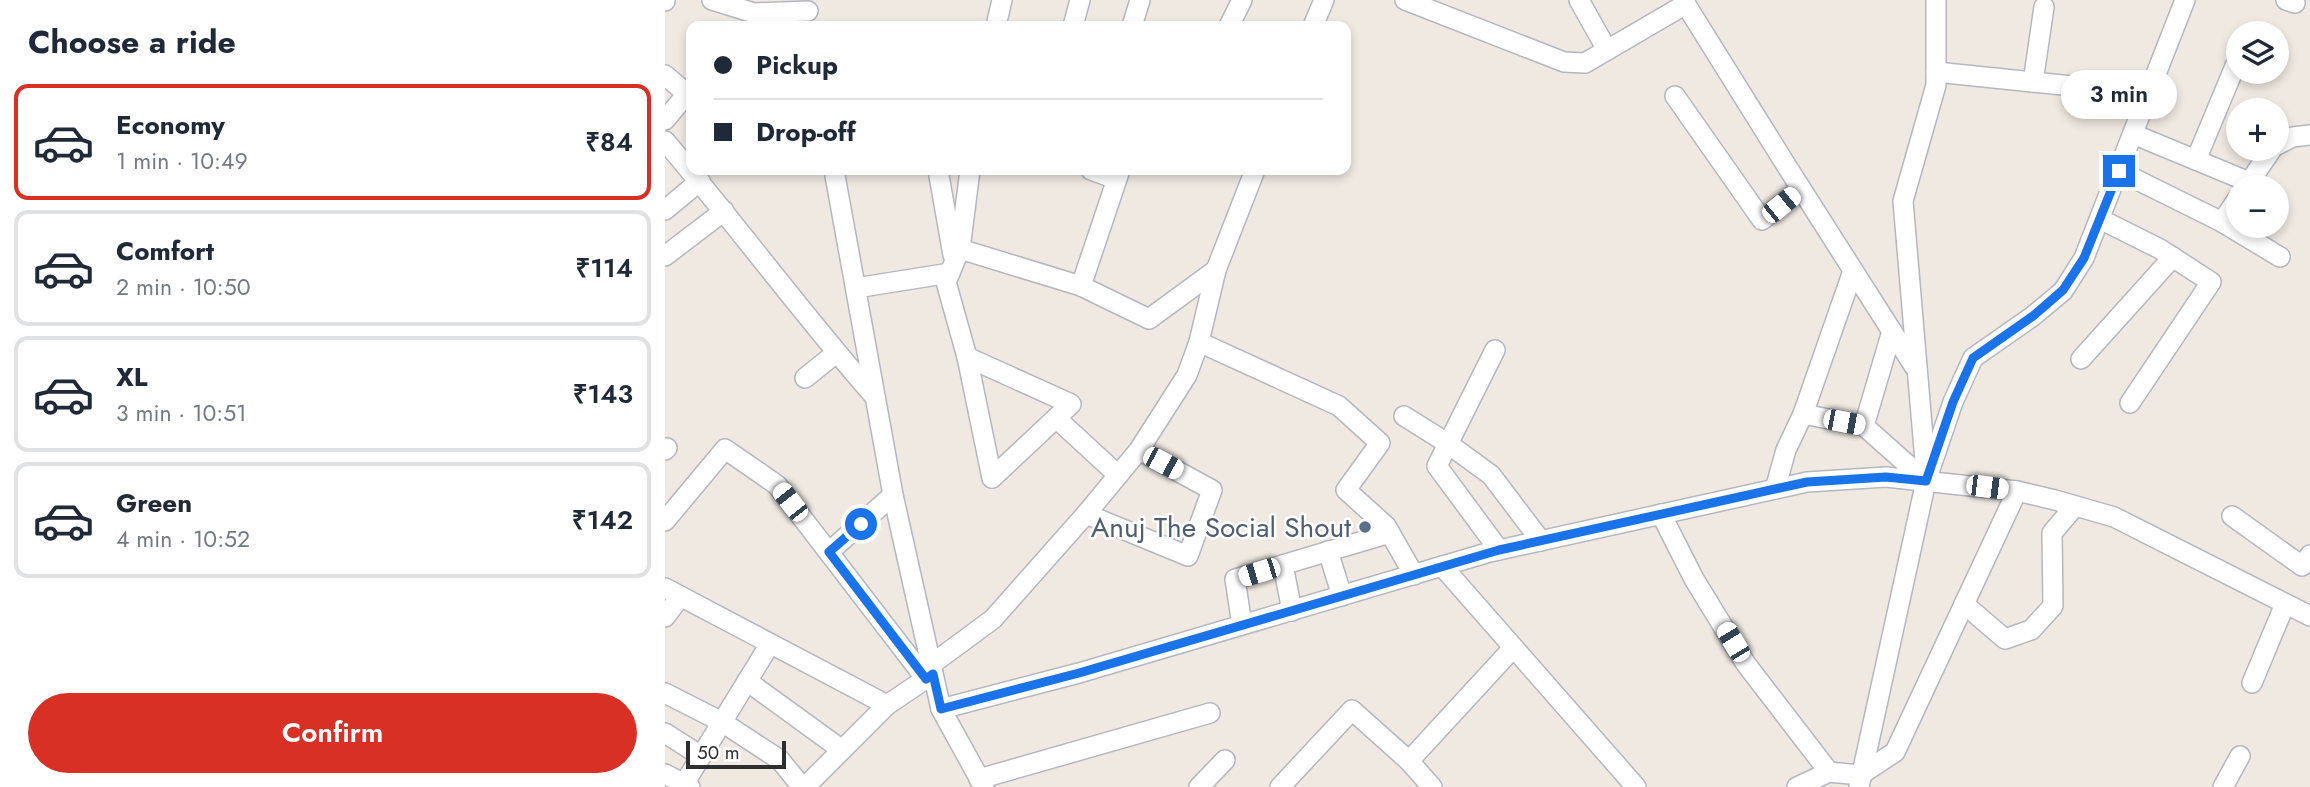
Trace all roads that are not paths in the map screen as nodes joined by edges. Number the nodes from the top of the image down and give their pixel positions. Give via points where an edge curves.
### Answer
1 (712, 0) edge
2 (1002, 0) edge
3 (1080, 0) edge
4 (1140, 0) edge
5 (1242, 0) edge
6 (1324, 0) edge
7 (1405, 0) edge
8 (1579, 0) edge
9 (1936, 0) edge
10 (2186, 0) edge
11 (1685, 2) edge
12 (733, 6) junction
13 (2044, 7) dead end
14 (808, 13) edge
15 (731, 21) edge
16 (997, 21) edge
17 (1074, 21) edge
18 (1134, 21) edge
19 (1232, 21) edge
20 (1315, 21) edge
21 (1607, 50) junction
22 (1936, 72) junction
23 (665, 75) edge
24 (2033, 82) junction
25 (2228, 84) edge
26 (2072, 86) dead end
27 (686, 89) edge
28 (686, 95) edge
29 (1675, 96) dead end
30 (665, 120) edge
31 (2133, 134) junction
32 (2310, 135) edge
33 (2289, 139) edge
34 (665, 141) edge
35 (2196, 160) junction
36 (686, 165) edge
37 (2119, 171) junction
38 (695, 175) edge
39 (835, 175) edge
40 (939, 175) edge
41 (969, 175) edge
42 (1118, 175) edge
43 (1253, 175) edge
44 (2226, 178) edge
45 (700, 181) junction
46 (1801, 189) junction
47 (665, 210) edge
48 (724, 211) junction
49 (2226, 216) edge
50 (2100, 219) junction
51 (2222, 222) junction
52 (665, 256) edge
53 (2173, 257) junction
54 (2280, 257) dead end
55 (955, 262) junction
56 (1216, 270) junction
57 (1853, 271) junction
58 (1081, 286) junction
59 (856, 288) junction
60 (1892, 331) junction
61 (1199, 342) junction
62 (1495, 350) dead end
63 (837, 353) junction
64 (967, 357) junction
65 (2081, 359) dead end
66 (1917, 370) junction
67 (806, 378) dead end
68 (876, 398) junction
69 (2130, 403) dead end
70 (1803, 414) junction
71 (1404, 416) dead end
72 (1056, 418) junction
73 (1864, 426) junction
74 (1447, 443) junction
75 (1139, 450) junction
76 (1118, 475) junction
77 (1926, 481) junction
78 (1775, 489) junction
79 (2017, 491) junction
80 (893, 495) junction
81 (2075, 506) junction
82 (1086, 514) junction
83 (1661, 514) junction
84 (2232, 516) dead end
85 (665, 520) edge
86 (1389, 533) junction
87 (1541, 541) junction
88 (1499, 550) junction
89 (1328, 551) junction
90 (829, 552) junction
91 (2310, 555) edge
92 (1283, 565) junction
93 (1442, 566) junction
94 (1414, 575) junction
95 (673, 592) edge
96 (1342, 596) junction
97 (1964, 604) junction
98 (2285, 604) junction
99 (1292, 611) junction
100 (665, 617) edge
101 (2310, 617) edge
102 (1242, 625) junction
103 (770, 644) junction
104 (1513, 648) junction
105 (930, 672) junction
106 (747, 681) junction
107 (2252, 682) dead end
108 (665, 693) edge
109 (887, 705) junction
110 (941, 709) junction
111 (1210, 713) dead end
112 (722, 722) junction
113 (665, 733) edge
114 (842, 750) junction
115 (2240, 755) dead end
116 (701, 756) junction
117 (1225, 760) dead end
118 (1409, 761) junction
119 (1829, 772) junction
120 (665, 774) edge
121 (981, 783) edge
122 (1863, 783) edge
123 (687, 785) edge
124 (804, 787) edge
125 (1199, 787) edge
126 (1280, 787) edge
127 (1432, 787) edge
128 (1636, 787) edge
129 (1797, 787) edge
130 (2223, 787) edge

1 - 12 street
2 - 16 street
3 - 17 street
4 - 18 street
5 - 19 street
6 - 20 street
7 - 21 street via 1564,62 1585,63
8 - 21 street
9 - 22 street
10 - 31 street
11 - 21 street
11 - 46 street
12 - 14 street via 754,13
12 - 15 street
13 - 24 street
22 - 24 street
22 - 66 street via 1903,201
23 - 27 street
24 - 26 street
25 - 35 street
28 - 30 street
29 - 46 street via 1762,220
31 - 35 street
31 - 37 street
32 - 33 street
34 - 36 street
35 - 44 street
37 - 50 street
37 - 51 street
38 - 45 street
39 - 59 street
40 - 55 street
41 - 55 street
42 - 58 street
43 - 56 street
45 - 47 street
45 - 48 street
46 - 57 street
48 - 52 street
48 - 63 street
49 - 51 street
50 - 53 street
50 - 77 street via 2084,258 2063,290 1973,358
51 - 54 street
53 - 65 street
53 - 69 street via 2211,282
55 - 58 street
55 - 59 street
55 - 64 street via 946,282
56 - 58 street via 1149,319
56 - 61 street
57 - 60 street
57 - 70 street
59 - 68 street
60 - 66 street
60 - 73 street
61 - 75 street via 1187,375
61 - 86 street via 1339,406 1380,443 1346,490
62 - 74 street
63 - 67 street
63 - 68 street
64 - 72 street via 1070,404
64 - 72 street via 992,478
66 - 77 street
68 - 80 street
70 - 73 street
70 - 78 street
71 - 74 street
72 - 76 street
73 - 77 street
74 - 87 street via 1491,475
74 - 88 street via 1437,467
75 - 76 street
75 - 82 street via 1212,490 1188,555
76 - 82 street
77 - 78 street via 1886,477 1807,482
77 - 79 street
77 - 122 street
78 - 83 street
79 - 81 street
79 - 97 street
80 - 90 street
80 - 105 street
81 - 97 street via 2052,533 2053,606 2031,630 2005,639
81 - 98 street via 2114,517
82 - 105 street via 993,619
83 - 87 street
83 - 119 street via 1746,664
84 - 91 street via 2302,566
85 - 90 street via 725,449 777,485
86 - 89 street
86 - 94 street
87 - 88 street
88 - 93 street
89 - 92 street
89 - 96 street
90 - 105 street
92 - 99 street
92 - 102 street via 1235,579
93 - 94 street
93 - 104 street
94 - 96 street
95 - 100 street
95 - 103 street
96 - 99 street
97 - 122 street via 1895,752
98 - 101 street
98 - 107 street
99 - 102 street
102 - 110 street
103 - 106 street
103 - 109 street
104 - 118 street
104 - 128 street
105 - 109 street
105 - 110 street
106 - 112 street
106 - 114 street
108 - 112 street
109 - 114 street
110 - 121 street
111 - 121 street
112 - 116 street
112 - 124 street via 780,760
113 - 116 street
114 - 124 street
115 - 130 street
116 - 123 street
117 - 125 street
118 - 126 street via 1352,710
118 - 127 street
119 - 122 street
119 - 129 street
120 - 123 street

